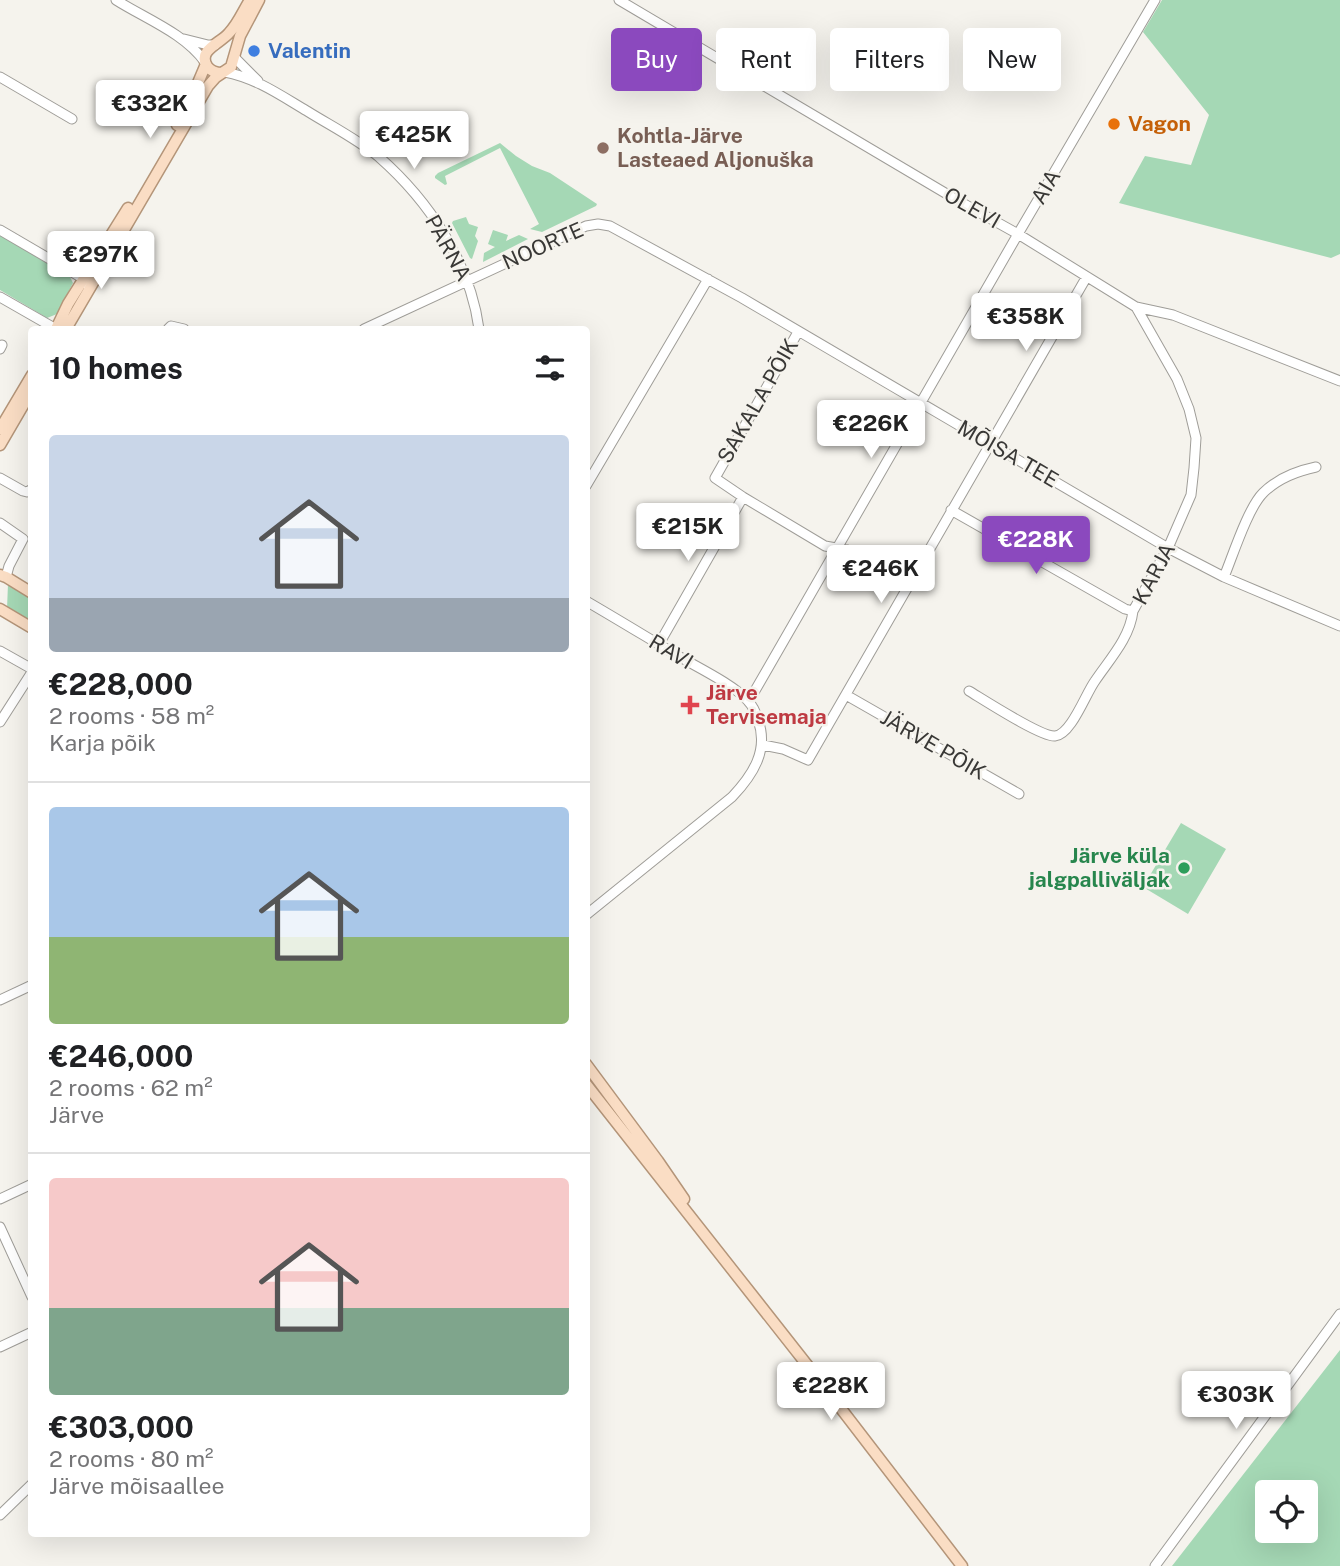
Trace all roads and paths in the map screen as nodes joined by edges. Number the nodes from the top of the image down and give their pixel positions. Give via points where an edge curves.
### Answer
1 (116, 0) edge
2 (250, 0) edge
3 (259, 0) edge
4 (619, 0) edge
5 (1154, 0) edge
6 (182, 38) junction
7 (216, 45) junction
8 (234, 56) junction
9 (206, 63) junction
10 (223, 72) junction
11 (0, 77) edge
12 (259, 82) junction
13 (72, 119) dead end
14 (610, 226) joint
15 (0, 230) edge
16 (1018, 234) junction
17 (1086, 278) junction
18 (84, 279) junction
19 (708, 279) junction
20 (467, 280) junction
21 (0, 297) edge
22 (82, 302) junction
23 (1136, 307) junction
24 (51, 326) edge
25 (57, 326) edge
26 (68, 326) edge
27 (370, 326) edge
28 (478, 326) edge
29 (798, 332) junction
30 (1340, 381) edge
31 (28, 382) edge
32 (28, 397) edge
33 (920, 403) junction
34 (0, 429) edge
35 (989, 443) junction
36 (0, 445) edge
37 (1316, 467) dead end
38 (0, 478) edge
39 (590, 479) edge
40 (28, 491) edge
41 (743, 497) junction
42 (951, 510) junction
43 (0, 523) edge
44 (27, 541) edge
45 (838, 548) junction
46 (1168, 548) junction
47 (2, 575) edge
48 (1224, 577) junction
49 (909, 586) junction
50 (28, 591) edge
51 (590, 603) edge
52 (0, 609) edge
53 (1133, 611) junction
54 (28, 626) edge
55 (1340, 626) edge
56 (659, 644) junction
57 (0, 651) edge
58 (28, 668) edge
59 (28, 677) edge
60 (970, 691) dead end
61 (846, 695) junction
62 (751, 704) junction
63 (0, 722) edge
64 (763, 745) junction
65 (1019, 794) dead end
66 (590, 912) edge
67 (28, 987) edge
68 (0, 1000) edge
69 (590, 1069) edge
70 (590, 1090) edge
71 (28, 1186) edge
72 (0, 1199) edge
73 (0, 1227) edge
74 (725, 1259) junction
75 (28, 1288) edge
76 (1340, 1314) edge
77 (28, 1334) edge
78 (0, 1347) edge
79 (28, 1488) edge
80 (0, 1515) edge
81 (962, 1566) edge
82 (1155, 1566) edge

1 - 6 street
2 - 7 main road via 232,31
3 - 8 main road
4 - 16 street, OLEVI
5 - 16 street, AIA
6 - 7 street
6 - 9 street
7 - 8 main road via 229,47
7 - 9 main road via 207,52
8 - 10 main road via 233,64
8 - 12 street, PÄRNA
9 - 10 main road via 212,71
9 - 18 main road via 181,119
10 - 12 street, PÄRNA
10 - 22 main road via 202,95
11 - 13 street
12 - 20 street, PÄRNA via 378,157 437,223
14 - 19 street, MÕISA TEE
14 - 20 street, NOORTE via 586,226
15 - 18 street
16 - 17 street, OLEVI
16 - 33 street, AIA
17 - 23 street, OLEVI
17 - 35 street
18 - 22 street
18 - 25 main road
19 - 29 street, MÕISA TEE
19 - 39 street
20 - 27 street, NOORTE
20 - 28 street, PÄRNA
21 - 24 street
22 - 26 main road
23 - 30 street, OLEVI via 1173,314
23 - 46 street, KARJA via 1177,379 1196,438 1191,495
29 - 33 street, MÕISA TEE
29 - 41 street, SAKALA PÕIK via 715,478
31 - 34 main road
32 - 36 main road
33 - 35 street, MÕISA TEE
33 - 45 street, AIA
35 - 42 street
35 - 46 street, MÕISA TEE
37 - 48 street via 1295,472 1260,495
38 - 40 street
41 - 45 street via 825,546
41 - 56 street
42 - 49 street
42 - 53 street
43 - 44 street
44 - 47 street
45 - 49 street
45 - 62 street, AIA
46 - 48 street, MÕISA TEE
46 - 53 street, KARJA
47 - 50 main road
48 - 55 street, MÕISA TEE
49 - 61 street
51 - 56 street, RAVI
52 - 54 main road
53 - 60 street, KARJA via 1132,622 1110,661 1057,736 1037,730
56 - 62 street, RAVI
57 - 58 street
59 - 63 street
61 - 64 street via 808,760
61 - 65 street, JÄRVE PÕIK
62 - 64 street
64 - 66 street via 751,772 732,797
67 - 68 street
69 - 74 main road
70 - 74 main road
71 - 72 street
73 - 75 street
74 - 81 main road
76 - 82 street
77 - 78 street
79 - 80 street

